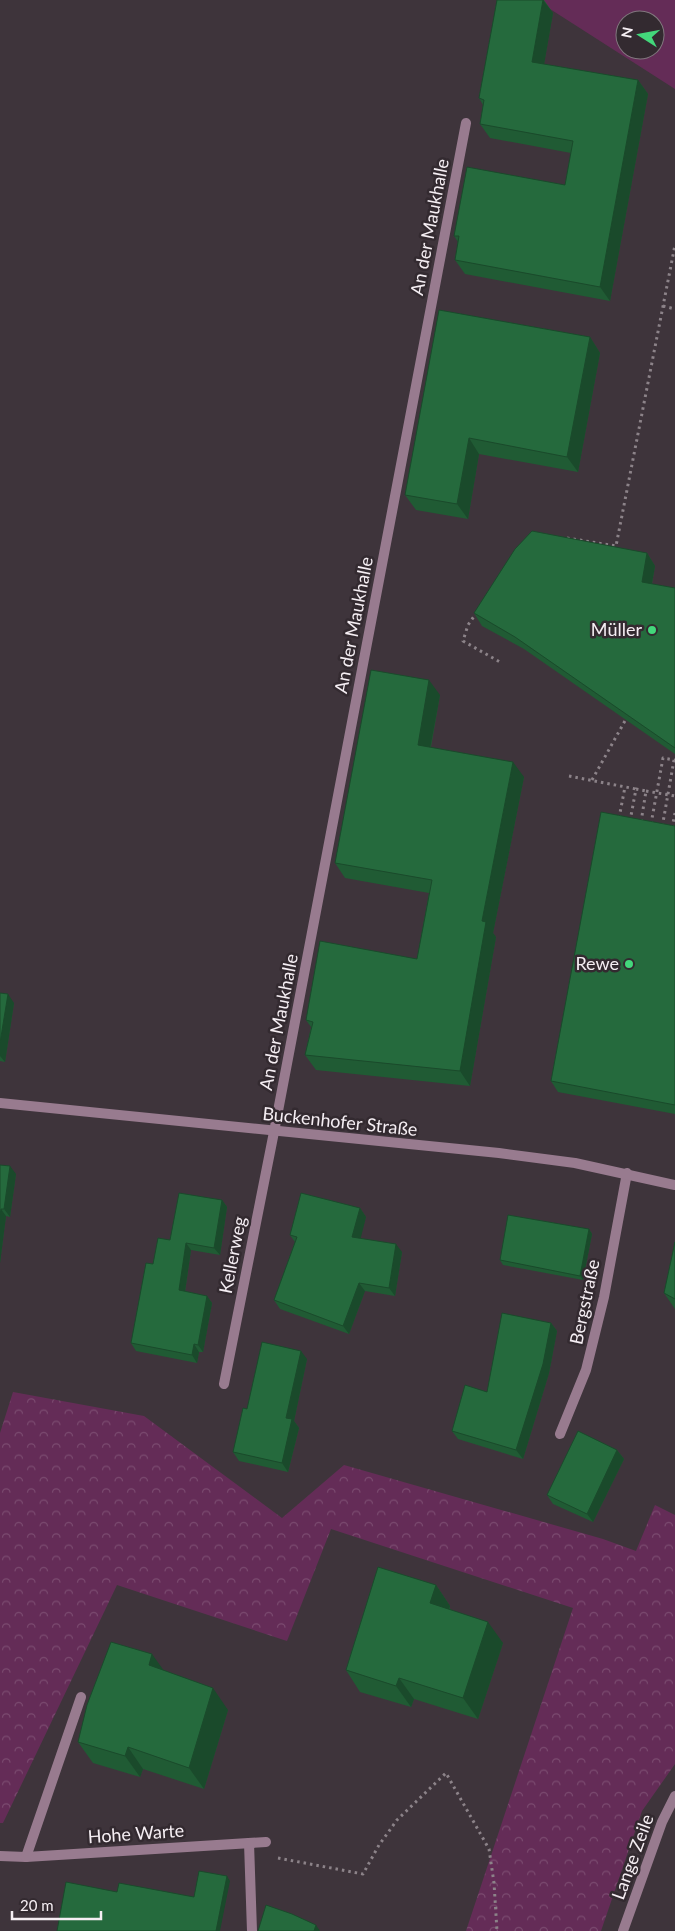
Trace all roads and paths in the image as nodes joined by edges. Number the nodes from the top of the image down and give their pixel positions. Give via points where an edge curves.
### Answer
1 (466, 124) dead end
2 (675, 245) edge
3 (663, 306) junction
4 (675, 309) edge
5 (561, 537) edge
6 (479, 610) edge
7 (500, 662) dead end
8 (626, 719) edge
9 (569, 776) dead end
10 (592, 780) junction
11 (625, 787) junction
12 (636, 789) junction
13 (646, 791) junction
14 (657, 793) junction
15 (668, 795) junction
16 (675, 796) edge
17 (675, 813) edge
18 (0, 1103) edge
19 (274, 1132) junction
20 (628, 1173) junction
21 (675, 1185) edge
22 (224, 1384) dead end
23 (560, 1434) dead end
24 (81, 1697) dead end
25 (675, 1796) edge
26 (266, 1842) dead end
27 (249, 1843) junction
28 (0, 1856) edge
29 (26, 1857) junction
30 (250, 1857) junction
31 (252, 1931) edge
32 (497, 1931) edge
33 (623, 1931) edge

1 - 19 street, An der Maukhalle
2 - 3 path
3 - 4 path
3 - 5 path via 616,546
6 - 7 path via 468,625 463,641
8 - 10 path
9 - 10 path
10 - 11 path
11 - 12 path
11 - 12 path via 619,821 630,823
12 - 13 path
13 - 14 path
13 - 14 path via 640,824 650,826
14 - 15 path
14 - 15 path via 663,758 674,760
15 - 16 path
15 - 17 path via 662,829 672,830
18 - 19 street, Buckenhofer Straße
19 - 20 street, Buckenhofer Straße via 499,1153
19 - 22 street, Kellerweg
20 - 21 street, Buckenhofer Straße
20 - 23 street, Bergstraße via 586,1370
24 - 29 street
25 - 33 street, Lange Zeile via 662,1822
26 - 27 street, Hohe Warte
27 - 29 street, Hohe Warte
27 - 30 street
28 - 29 street, Hohe Warte
30 - 31 street
30 - 32 path via 267,1856 363,1874 397,1820 446,1773 489,1849

